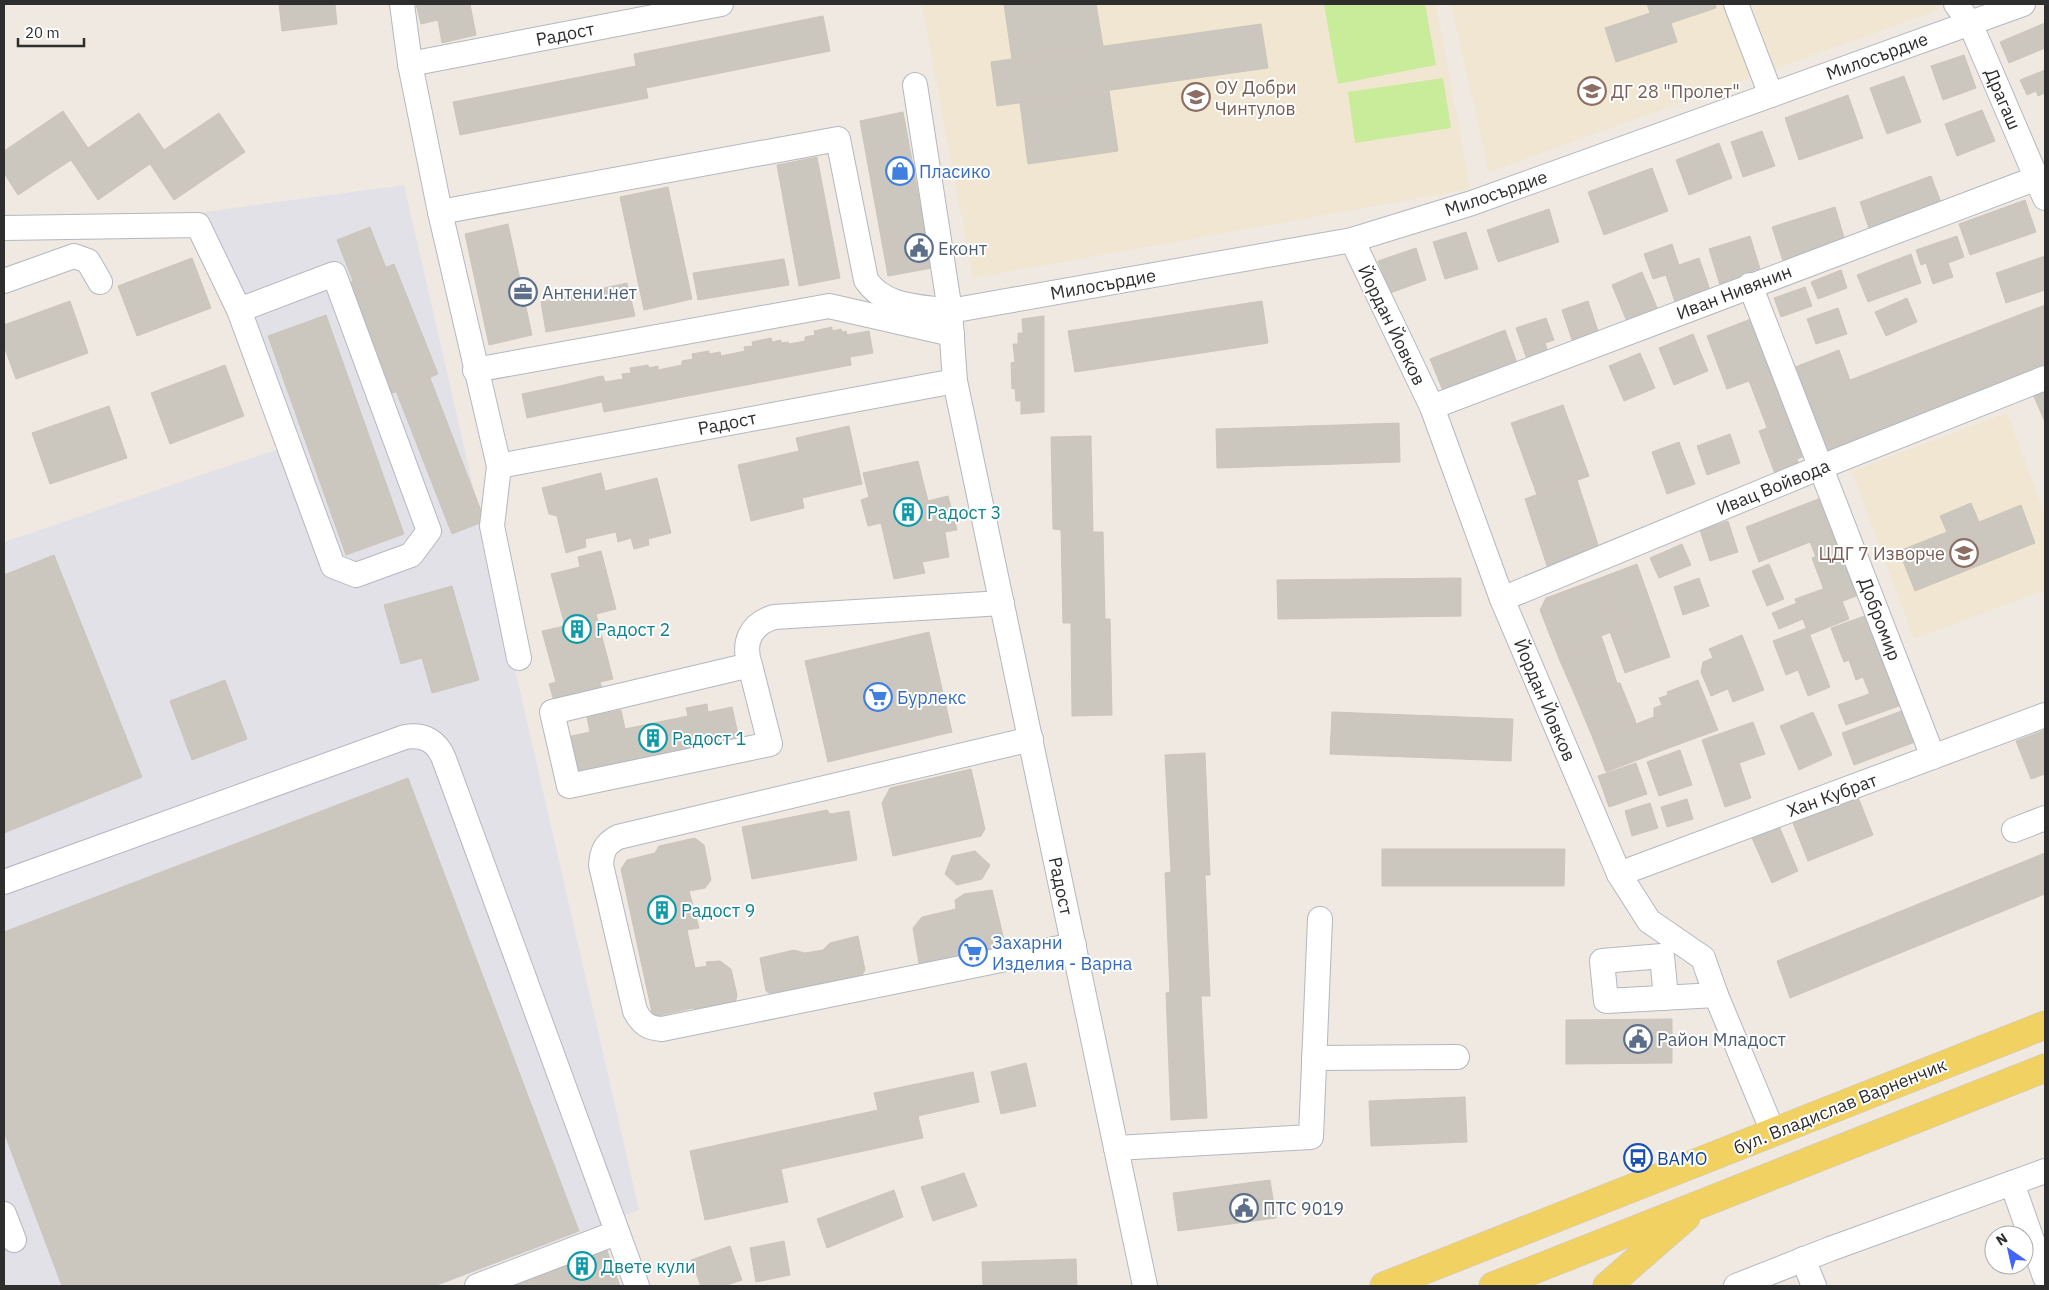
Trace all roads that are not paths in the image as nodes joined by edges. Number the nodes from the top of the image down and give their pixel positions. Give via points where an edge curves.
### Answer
1 (402, 4) edge
2 (716, 4) edge
3 (1736, 4) edge
4 (1956, 4) edge
5 (2023, 4) edge
6 (1970, 23) junction
7 (410, 64) junction
8 (915, 85) dead end
9 (1771, 94) junction
10 (2041, 188) edge
11 (440, 212) junction
12 (4, 228) edge
13 (1352, 240) junction
14 (4, 281) edge
15 (100, 282) dead end
16 (1750, 285) junction
17 (239, 310) junction
18 (951, 322) junction
19 (475, 370) junction
20 (2045, 378) edge
21 (955, 381) junction
22 (1432, 407) junction
23 (499, 466) junction
24 (1821, 467) junction
25 (1502, 599) junction
26 (1002, 602) junction
27 (519, 658) dead end
28 (750, 665) junction
29 (2045, 716) edge
30 (1030, 739) junction
31 (1934, 757) junction
32 (2045, 818) edge
33 (2014, 830) dead end
34 (1619, 874) junction
35 (4, 882) edge
36 (1320, 918) dead end
37 (1074, 945) junction
38 (1716, 995) junction
39 (1666, 998) dead end
40 (2045, 1024) edge
41 (1457, 1057) dead end
42 (1314, 1058) junction
43 (2040, 1072) edge
44 (1773, 1132) junction
45 (1116, 1148) junction
46 (2045, 1171) edge
47 (2012, 1183) junction
48 (1701, 1204) junction
49 (4, 1214) edge
50 (616, 1233) junction
51 (14, 1240) dead end
52 (1803, 1259) junction
53 (2045, 1277) edge
54 (477, 1286) edge
55 (637, 1286) edge
56 (1145, 1286) edge
57 (1384, 1286) edge
58 (1493, 1286) edge
59 (1606, 1286) edge
60 (1736, 1286) edge
61 (1814, 1286) edge

1 - 7 street
2 - 7 street, Радост
3 - 9 street
4 - 6 street, Драгаш
5 - 6 street, Милосърдие
6 - 9 street, Милосърдие
6 - 10 street, Драгаш
7 - 11 street
8 - 18 street, Радост
9 - 13 street, Милосърдие via 1472,203
10 - 16 street, Иван Нивянин
11 - 18 street via 838,138 866,280 884,298
11 - 19 street
12 - 17 street via 198,225
13 - 18 street, Милосърдие
13 - 22 street, Йордан Йовков
14 - 15 street via 74,256 88,261
16 - 22 street, Иван Нивянин
16 - 24 street, Добромир
17 - 17 street via 334,274 429,531 411,555 356,575 333,566
18 - 19 street via 829,306
18 - 21 street, Радост
19 - 23 street
20 - 24 street, Ивац Войвода
21 - 23 street, Радост
21 - 26 street, Радост
22 - 25 street, Йордан Йовков
23 - 27 street via 492,526
24 - 25 street, Ивац Войвода
24 - 31 street, Добромир
25 - 34 street, Йордан Йовков
26 - 28 street via 774,617 759,624 749,637 747,656
26 - 30 street, Радост
28 - 28 street via 770,744 569,786 552,712
29 - 31 street, Хан Кубрат
30 - 37 street, Радост
30 - 37 street via 618,837 608,843 602,853 601,865 635,1012 640,1022 650,1028 662,1029
31 - 34 street, Хан Кубрат
32 - 33 street
34 - 38 street, Йордан Йовков via 1649,921 1703,958
35 - 50 street via 405,737 415,736 434,742 444,759
36 - 42 street
37 - 45 street, Радост
38 - 39 street
38 - 44 street, Йордан Йовков
40 - 44 main road, бул. Владислав Варненчик
41 - 42 street
42 - 45 street via 1311,1137
43 - 48 main road
44 - 57 main road, бул. Владислав Варненчик
45 - 56 street, Радост
46 - 47 street
47 - 52 street
47 - 53 street
48 - 58 main road
48 - 59 main road
49 - 51 street
50 - 54 street
50 - 55 street
52 - 60 street
52 - 61 street

